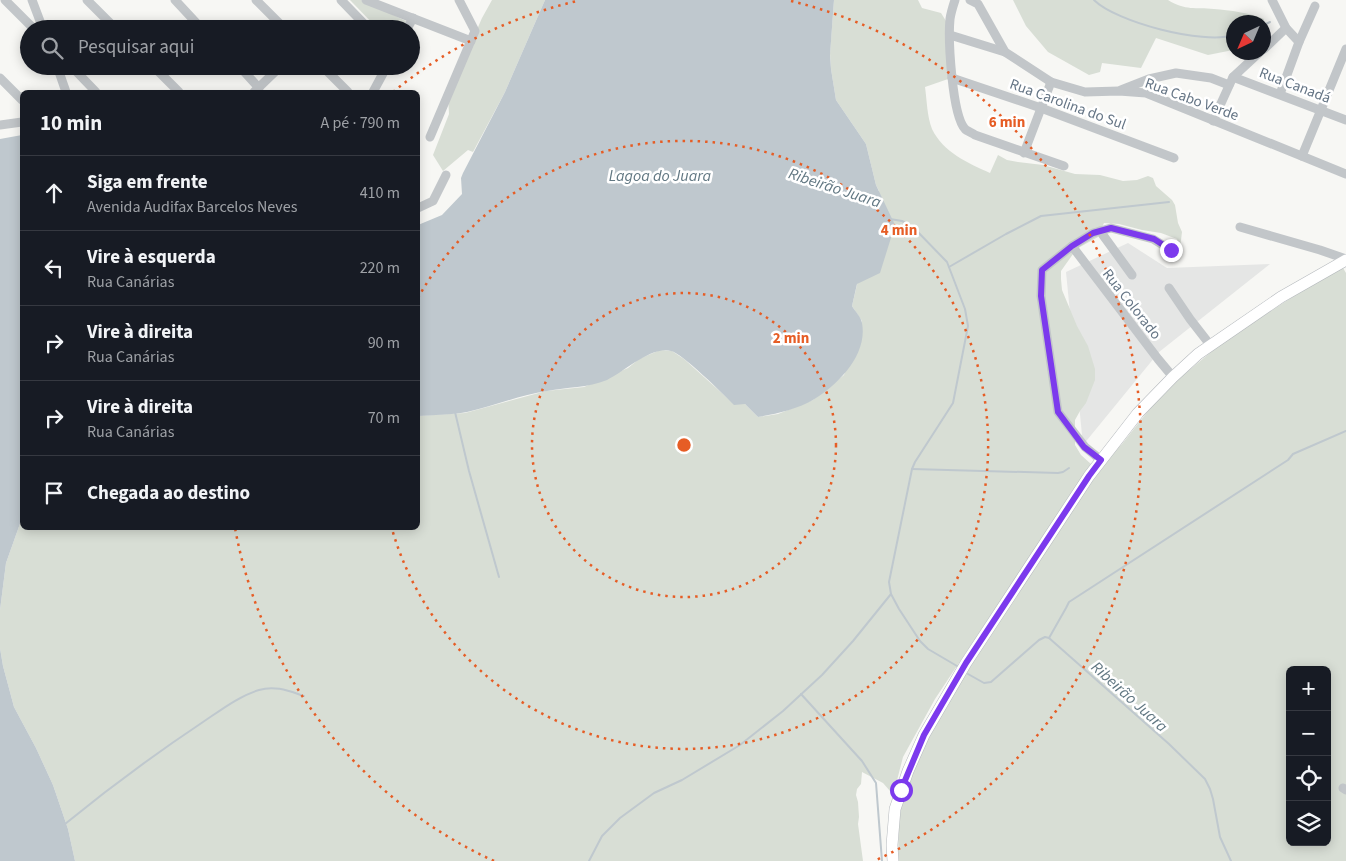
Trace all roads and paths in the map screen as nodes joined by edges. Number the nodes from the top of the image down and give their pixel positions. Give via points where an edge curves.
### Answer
1 (5, 0) edge
2 (32, 0) edge
3 (87, 0) edge
4 (175, 0) edge
5 (341, 0) edge
6 (366, 0) edge
7 (459, 0) edge
8 (955, 0) edge
9 (970, 0) edge
10 (1272, 0) edge
11 (260, 1) edge
12 (1315, 6) dead end
13 (413, 18) joint
14 (25, 20) edge
15 (40, 20) edge
16 (107, 20) edge
17 (194, 20) edge
18 (277, 20) edge
19 (360, 20) edge
20 (418, 20) edge
21 (420, 21) edge
22 (1286, 28) junction
23 (950, 34) junction
24 (471, 41) junction
25 (1271, 42) edge
26 (1299, 42) junction
27 (1346, 49) edge
28 (1006, 52) junction
29 (1252, 60) edge
30 (60, 75) edge
31 (80, 75) edge
32 (162, 75) edge
33 (246, 75) edge
34 (272, 75) edge
35 (331, 75) edge
36 (382, 75) edge
37 (0, 78) edge
38 (952, 78) junction
39 (1231, 81) junction
40 (1051, 82) junction
41 (65, 90) edge
42 (94, 90) edge
43 (177, 90) edge
44 (257, 90) edge
45 (346, 90) edge
46 (374, 90) edge
47 (1119, 91) junction
48 (1280, 94) junction
49 (20, 98) edge
50 (1041, 108) junction
51 (1322, 110) junction
52 (1346, 120) edge
53 (1213, 121) junction
54 (20, 122) edge
55 (0, 125) edge
56 (430, 137) dead end
57 (1024, 152) junction
58 (1302, 156) junction
59 (1174, 158) dead end
60 (1064, 166) dead end
61 (1346, 174) edge
62 (446, 175) dead end
63 (420, 207) edge
64 (1240, 227) dead end
65 (1100, 231) junction
66 (1072, 246) junction
67 (1171, 250) dead end
68 (1345, 262) edge
69 (1132, 276) dead end
70 (1169, 288) dead end
71 (1211, 346) junction
72 (1173, 377) junction
73 (1101, 460) junction
74 (893, 861) edge

1 - 14 street
2 - 15 street
3 - 16 street
4 - 17 street
5 - 19 street
6 - 13 street
7 - 24 street via 476,32
8 - 23 street
9 - 28 street, Rua Cabo Verde via 978,4
10 - 22 street
11 - 18 street
12 - 26 street
13 - 20 street
21 - 24 street
22 - 25 street
22 - 26 street
23 - 28 street
23 - 38 street
24 - 56 street
26 - 48 street
27 - 51 street
28 - 40 street, Rua Cabo Verde
29 - 39 street
30 - 41 street
31 - 42 street
32 - 43 street
33 - 44 street
34 - 44 street
35 - 45 street
36 - 46 street
37 - 49 street
38 - 50 street, Rua Carolina do Sul
38 - 57 street via 958,114 965,128 975,135
39 - 47 street, Rua Canadá via 1176,73
39 - 48 street, Rua Canadá
39 - 53 street
40 - 47 street, Rua Cabo Verde via 1085,92
40 - 50 street
47 - 53 street, Rua Cabo Verde via 1146,93
48 - 51 street, Rua Canadá
50 - 57 street
50 - 59 street, Rua Carolina do Sul
51 - 52 street, Rua Canadá
51 - 58 street
53 - 58 street, Rua Cabo Verde
54 - 55 street
57 - 60 street
58 - 61 street, Rua Cabo Verde
62 - 63 street via 433,201
64 - 68 street via 1320,250
65 - 66 street
65 - 67 street via 1111,228 1136,234 1154,239
65 - 69 street
66 - 72 street, Rua Colorado
66 - 73 street via 1042,270 1041,296 1058,412 1084,447
68 - 71 main road via 1281,298
70 - 71 street
71 - 72 main road
72 - 73 main road via 1138,413
73 - 74 main road via 966,663 924,735 895,809

